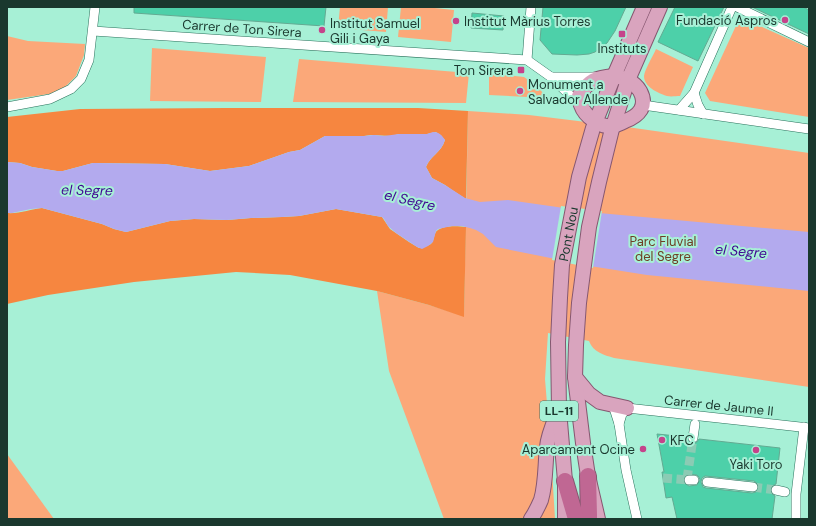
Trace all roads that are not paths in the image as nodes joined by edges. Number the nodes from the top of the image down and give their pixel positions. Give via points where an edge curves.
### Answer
1 (95, 7) edge
2 (531, 7) edge
3 (644, 7) edge
4 (660, 7) edge
5 (732, 7) edge
6 (737, 7) edge
7 (93, 31) junction
8 (809, 42) edge
9 (527, 60) junction
10 (614, 76) junction
11 (551, 77) junction
12 (599, 78) junction
13 (628, 80) junction
14 (694, 94) junction
15 (643, 105) junction
16 (581, 106) junction
17 (7, 107) edge
18 (679, 110) junction
19 (703, 114) junction
20 (594, 125) junction
21 (809, 129) edge
22 (612, 130) junction
23 (576, 377) junction
24 (613, 405) junction
25 (627, 408) junction
26 (559, 410) junction
27 (619, 424) junction
28 (695, 424) dead end
29 (806, 427) edge
30 (693, 438) tunnel mouth
31 (588, 476) junction
32 (565, 481) junction
33 (707, 482) dead end
34 (753, 487) tunnel mouth
35 (531, 519) edge
36 (565, 519) edge
37 (576, 519) edge
38 (589, 519) edge
39 (598, 519) edge
40 (637, 519) edge
41 (796, 519) edge

1 - 7 street
2 - 9 street
3 - 10 main road, Pont Nou
4 - 13 main road, Pont Nou
5 - 14 street
6 - 8 street
7 - 9 street, Carrer de Ton Sirera
7 - 17 street via 89,60 81,79 71,89 50,99
9 - 11 street
10 - 12 main road
10 - 13 main road
10 - 20 main road, Pont Nou
11 - 12 street
11 - 16 street
12 - 16 main road via 586,86 580,96
13 - 15 main road via 637,86 642,95
13 - 22 main road, Pont Nou
14 - 18 street
14 - 19 street
15 - 18 street
15 - 22 main road via 632,119
16 - 20 main road
18 - 19 street
19 - 21 street
20 - 22 main road via 605,125
20 - 26 main road, Pont Nou / LL-11 via 579,178 562,265 558,342
22 - 23 main road, Pont Nou / LL-11 via 589,227 579,303
23 - 24 main road via 589,394 600,402
23 - 31 main road, LL-11
24 - 25 main road
24 - 27 street
25 - 27 street
25 - 29 street, Carrer de Jaume II
26 - 32 main road, LL-11
26 - 35 main road via 547,446 541,499
27 - 40 street
28 - 30 street
29 - 41 street via 796,494
31 - 38 highway
31 - 39 main road, LL-11
32 - 36 main road, LL-11
32 - 37 highway
33 - 34 street

